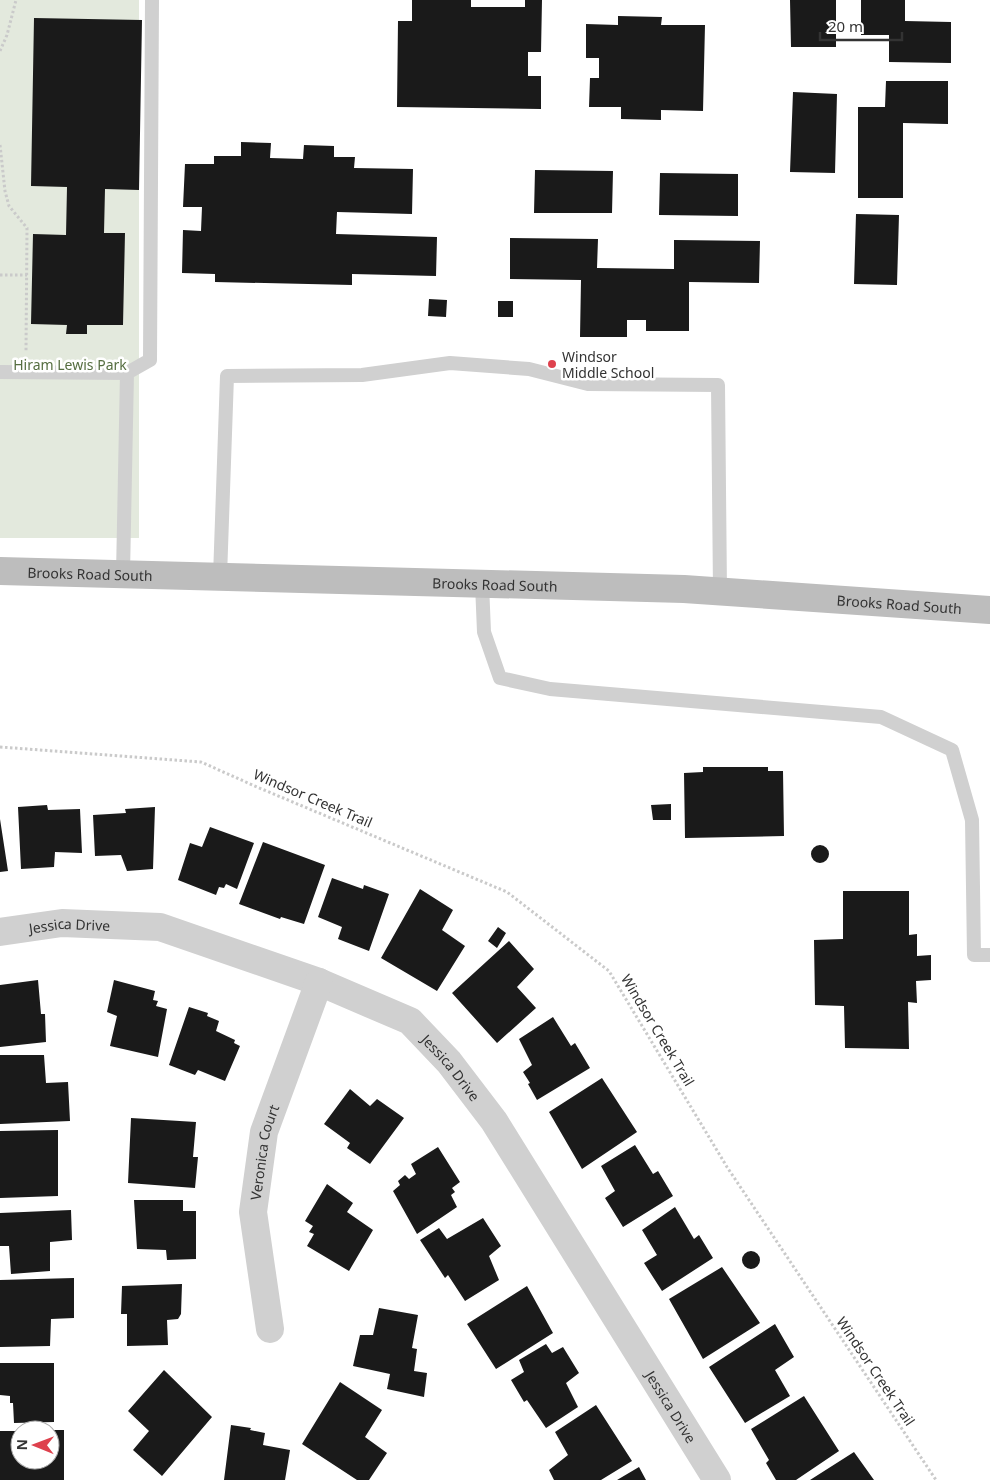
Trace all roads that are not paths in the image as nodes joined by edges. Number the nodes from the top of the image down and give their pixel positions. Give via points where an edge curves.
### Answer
1 (152, 0) edge
2 (0, 372) edge
3 (126, 373) junction
4 (0, 571) edge
5 (123, 574) junction
6 (220, 577) junction
7 (482, 584) junction
8 (720, 591) junction
9 (990, 610) edge
10 (0, 932) edge
11 (990, 955) edge
12 (319, 982) junction
13 (270, 1329) dead end
14 (717, 1480) edge

1 - 3 lane via 150,360
2 - 3 lane
3 - 5 lane
4 - 5 street, Brooks Road South
5 - 6 street, Brooks Road South
6 - 7 street, Brooks Road South
6 - 8 lane via 226,376 362,375 450,363 529,369 588,384 718,385
7 - 8 street, Brooks Road South
7 - 11 lane via 484,632 500,678 550,689 881,716 952,750 972,820 974,955
8 - 9 street, Brooks Road South
10 - 12 street, Jessica Drive via 62,923 160,927
12 - 13 street, Veronica Court via 264,1132 253,1212
12 - 14 street, Jessica Drive via 410,1021 449,1062 494,1121

